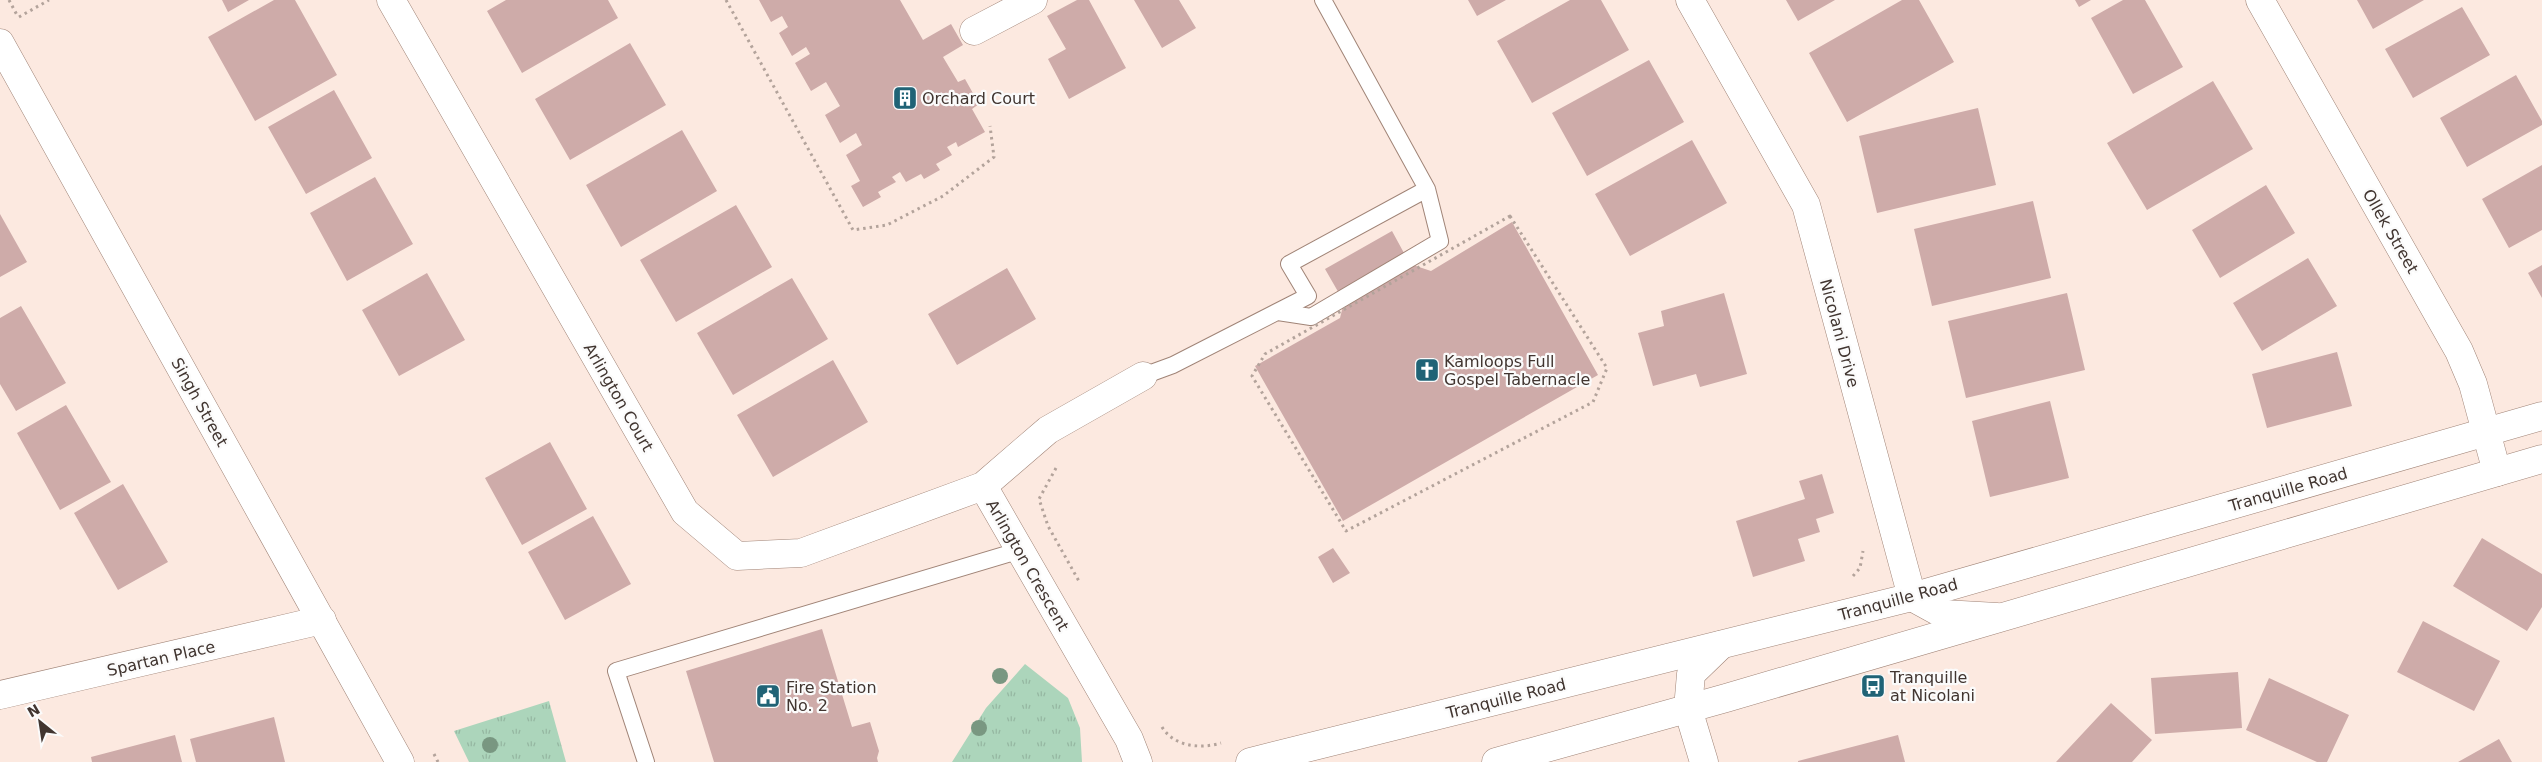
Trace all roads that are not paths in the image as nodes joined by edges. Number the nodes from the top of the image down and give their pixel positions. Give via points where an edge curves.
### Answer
1 (391, 0) edge
2 (1033, 0) edge
3 (1322, 0) edge
4 (1690, 0) edge
5 (2260, 0) edge
6 (974, 31) dead end
7 (0, 43) edge
8 (1427, 189) junction
9 (1278, 312) junction
10 (1143, 376) joint
11 (2542, 416) edge
12 (2487, 432) junction
13 (2542, 459) edge
14 (2497, 472) junction
15 (982, 486) junction
16 (1021, 550) junction
17 (1912, 597) junction
18 (2002, 618) junction
19 (322, 620) junction
20 (1721, 645) junction
21 (0, 695) edge
22 (1688, 709) junction
23 (400, 762) edge
24 (646, 762) edge
25 (1138, 762) edge
26 (1250, 762) edge
27 (1496, 762) edge
28 (1704, 762) edge

1 - 15 main road, Arlington Court via 685,512 737,556 801,553
2 - 6 main road
3 - 8 lane
4 - 17 main road, Nicolani Drive via 1806,206
5 - 12 main road, Ollek Street via 2459,351
7 - 19 main road, Singh Street
8 - 9 lane via 1289,264 1308,296
8 - 9 lane via 1440,241 1311,317
9 - 10 lane via 1173,365
10 - 15 main road, Arlington Crescent via 1048,430
11 - 12 main road, Tranquille Road
12 - 14 main road, Ollek Street
12 - 17 main road, Tranquille Road
13 - 14 main road
14 - 18 main road
15 - 16 main road, Arlington Crescent
16 - 24 lane via 616,671
16 - 25 main road, Arlington Crescent via 1129,738
17 - 18 main road via 1943,614
17 - 20 main road, Tranquille Road
18 - 22 main road
19 - 21 main road, Spartan Place
19 - 23 main road, Singh Street
20 - 22 main road via 1691,674
20 - 26 main road, Tranquille Road
22 - 27 main road
22 - 28 main road

